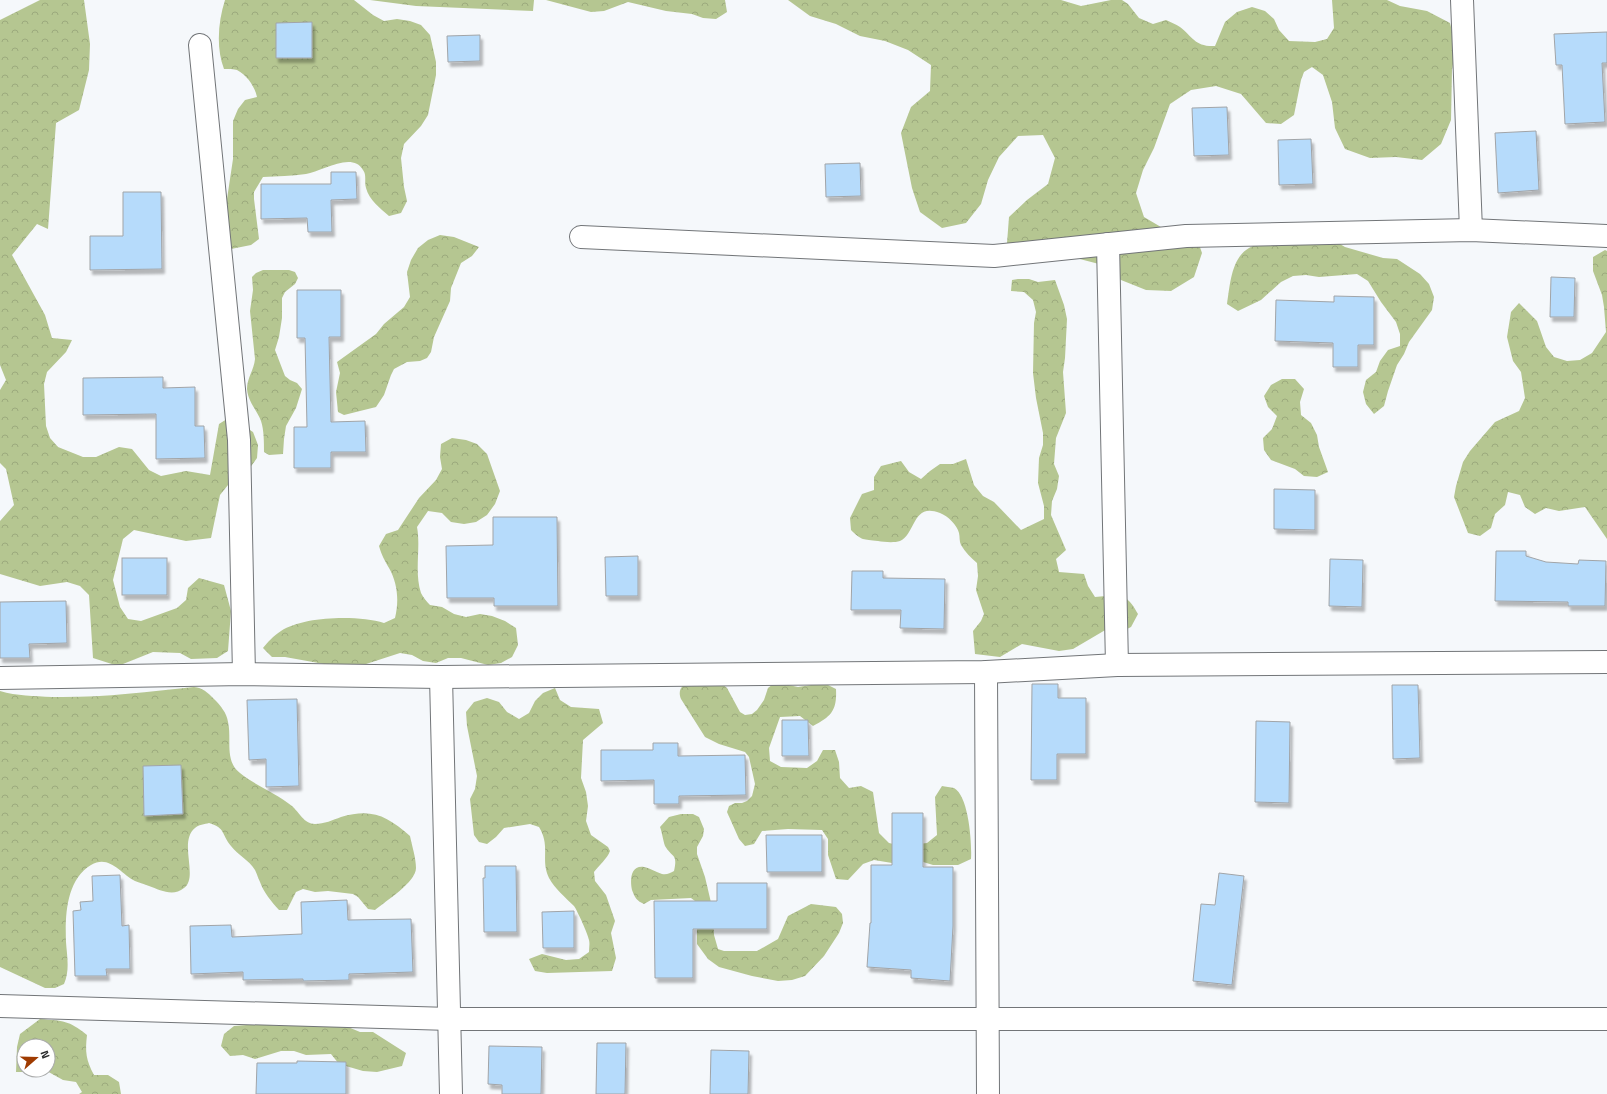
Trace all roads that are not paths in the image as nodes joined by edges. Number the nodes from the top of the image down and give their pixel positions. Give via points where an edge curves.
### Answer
1 (1462, 0) edge
2 (200, 45) dead end
3 (1471, 230) junction
4 (1607, 236) edge
5 (581, 237) dead end
6 (1108, 244) junction
7 (1607, 662) edge
8 (1117, 665) junction
9 (986, 672) junction
10 (244, 674) junction
11 (441, 677) junction
12 (0, 678) edge
13 (0, 1006) edge
14 (450, 1019) junction
15 (988, 1019) junction
16 (1607, 1019) edge
17 (451, 1094) edge
18 (988, 1094) edge

1 - 3 street
2 - 10 street via 239,440
3 - 4 street
3 - 6 street via 1186,236
5 - 6 street via 994,256
6 - 8 street
7 - 8 street
8 - 9 street
9 - 11 street
9 - 15 street
10 - 11 street
10 - 12 street
11 - 14 street
13 - 14 street
14 - 15 street
14 - 17 street
15 - 16 street
15 - 18 street

